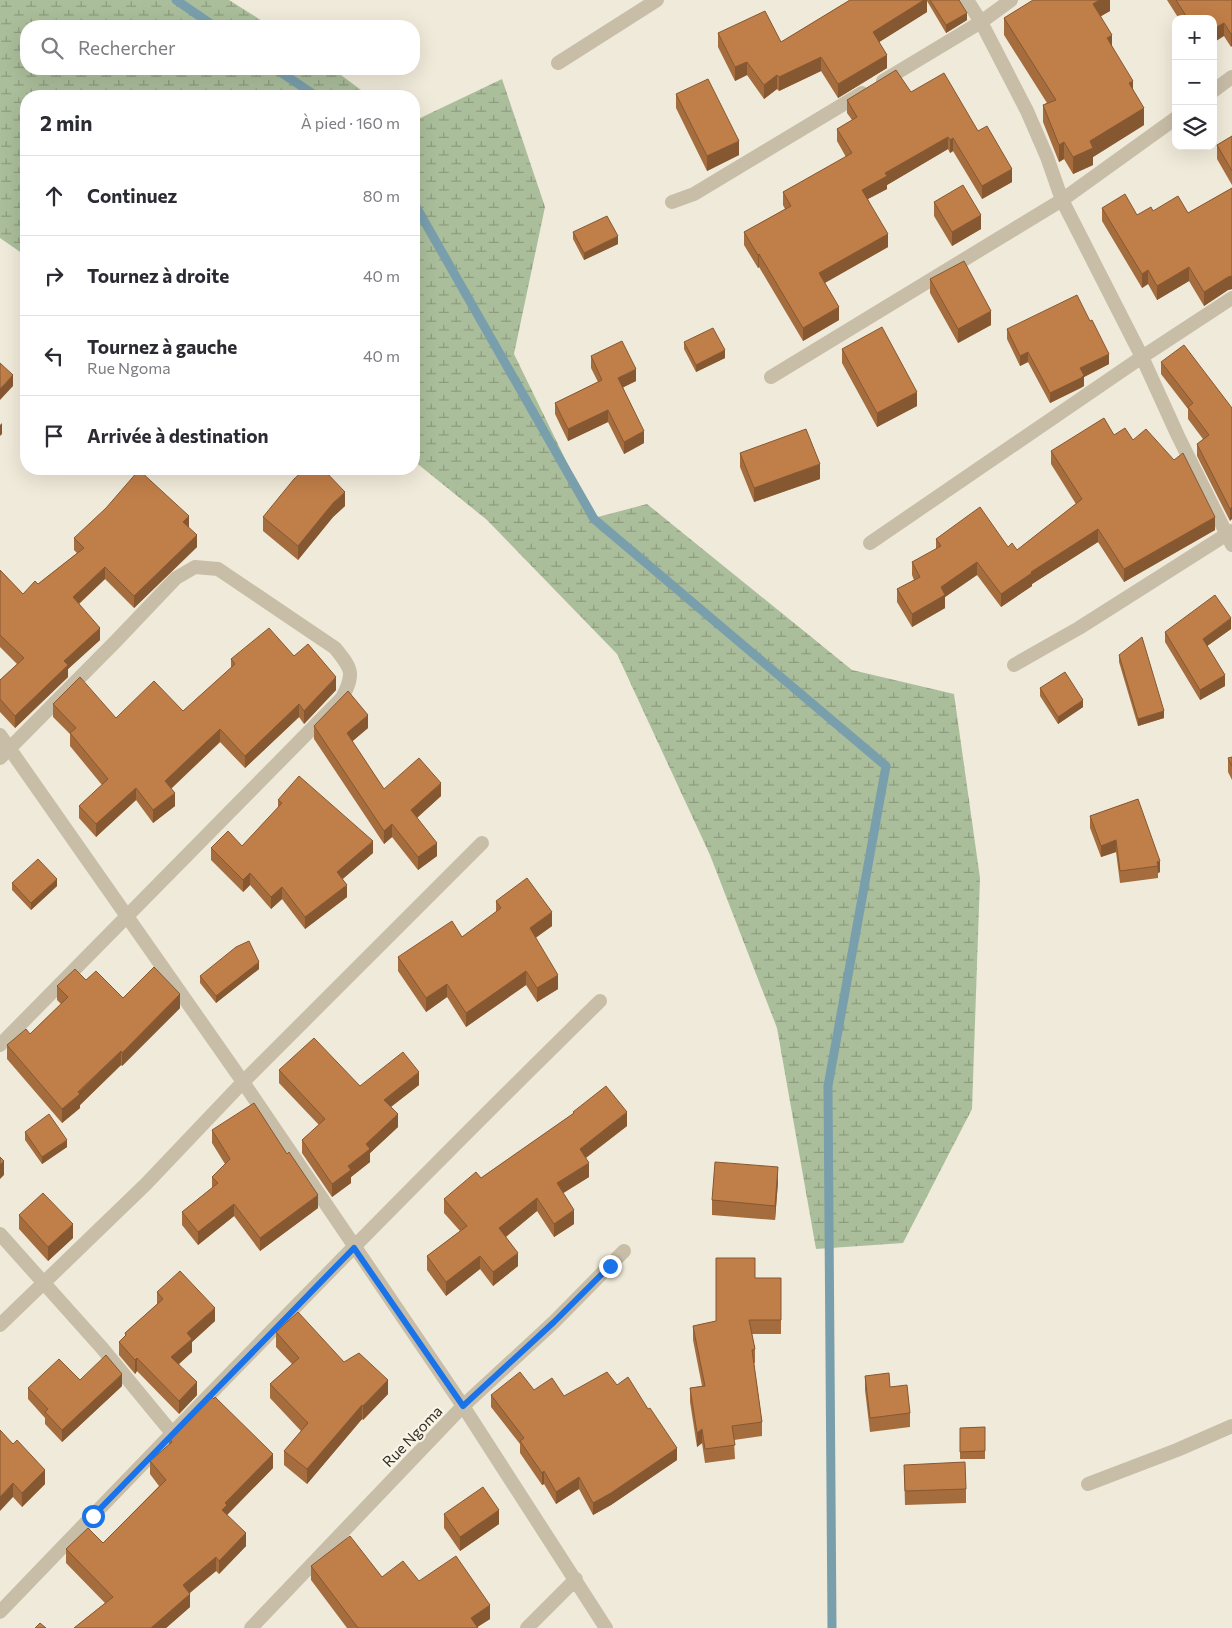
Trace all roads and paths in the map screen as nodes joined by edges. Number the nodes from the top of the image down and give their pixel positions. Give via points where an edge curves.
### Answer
1 (657, 0) edge
2 (967, 0) edge
3 (1011, 0) edge
4 (981, 22) junction
5 (558, 63) dead end
6 (1232, 77) edge
7 (1217, 88) edge
8 (1172, 121) edge
9 (1062, 200) junction
10 (672, 202) dead end
11 (1232, 298) edge
12 (1142, 357) junction
13 (771, 376) dead end
14 (1230, 537) edge
15 (870, 543) dead end
16 (1014, 665) dead end
17 (0, 735) edge
18 (4, 753) edge
19 (482, 843) dead end
20 (128, 915) junction
21 (600, 1001) dead end
22 (0, 1044) edge
23 (243, 1082) junction
24 (0, 1234) edge
25 (354, 1248) junction
26 (624, 1252) dead end
27 (44, 1284) junction
28 (0, 1325) edge
29 (463, 1406) junction
30 (1232, 1426) edge
31 (172, 1433) junction
32 (1088, 1484) dead end
33 (576, 1579) junction
34 (0, 1612) edge
35 (251, 1628) edge
36 (527, 1628) edge
37 (606, 1628) edge

1 - 5 street
2 - 4 street
3 - 4 street
4 - 9 street via 1027,112
4 - 10 street via 694,194
6 - 7 street
8 - 9 street
9 - 12 street
9 - 13 street
11 - 12 street
12 - 14 street
12 - 15 street
14 - 16 street
17 - 18 street
18 - 20 street
18 - 20 street via 176,578 195,566 218,569 335,648 348,664 351,681 342,698
19 - 23 street
20 - 22 street
20 - 23 street
21 - 25 street
23 - 25 street
23 - 27 street
24 - 27 street
25 - 29 street
25 - 31 street
26 - 29 street, Rue Ngoma
27 - 28 street
27 - 31 street
29 - 33 street
29 - 35 street, Rue Ngoma
30 - 32 street
31 - 34 street
33 - 36 street
33 - 37 street

